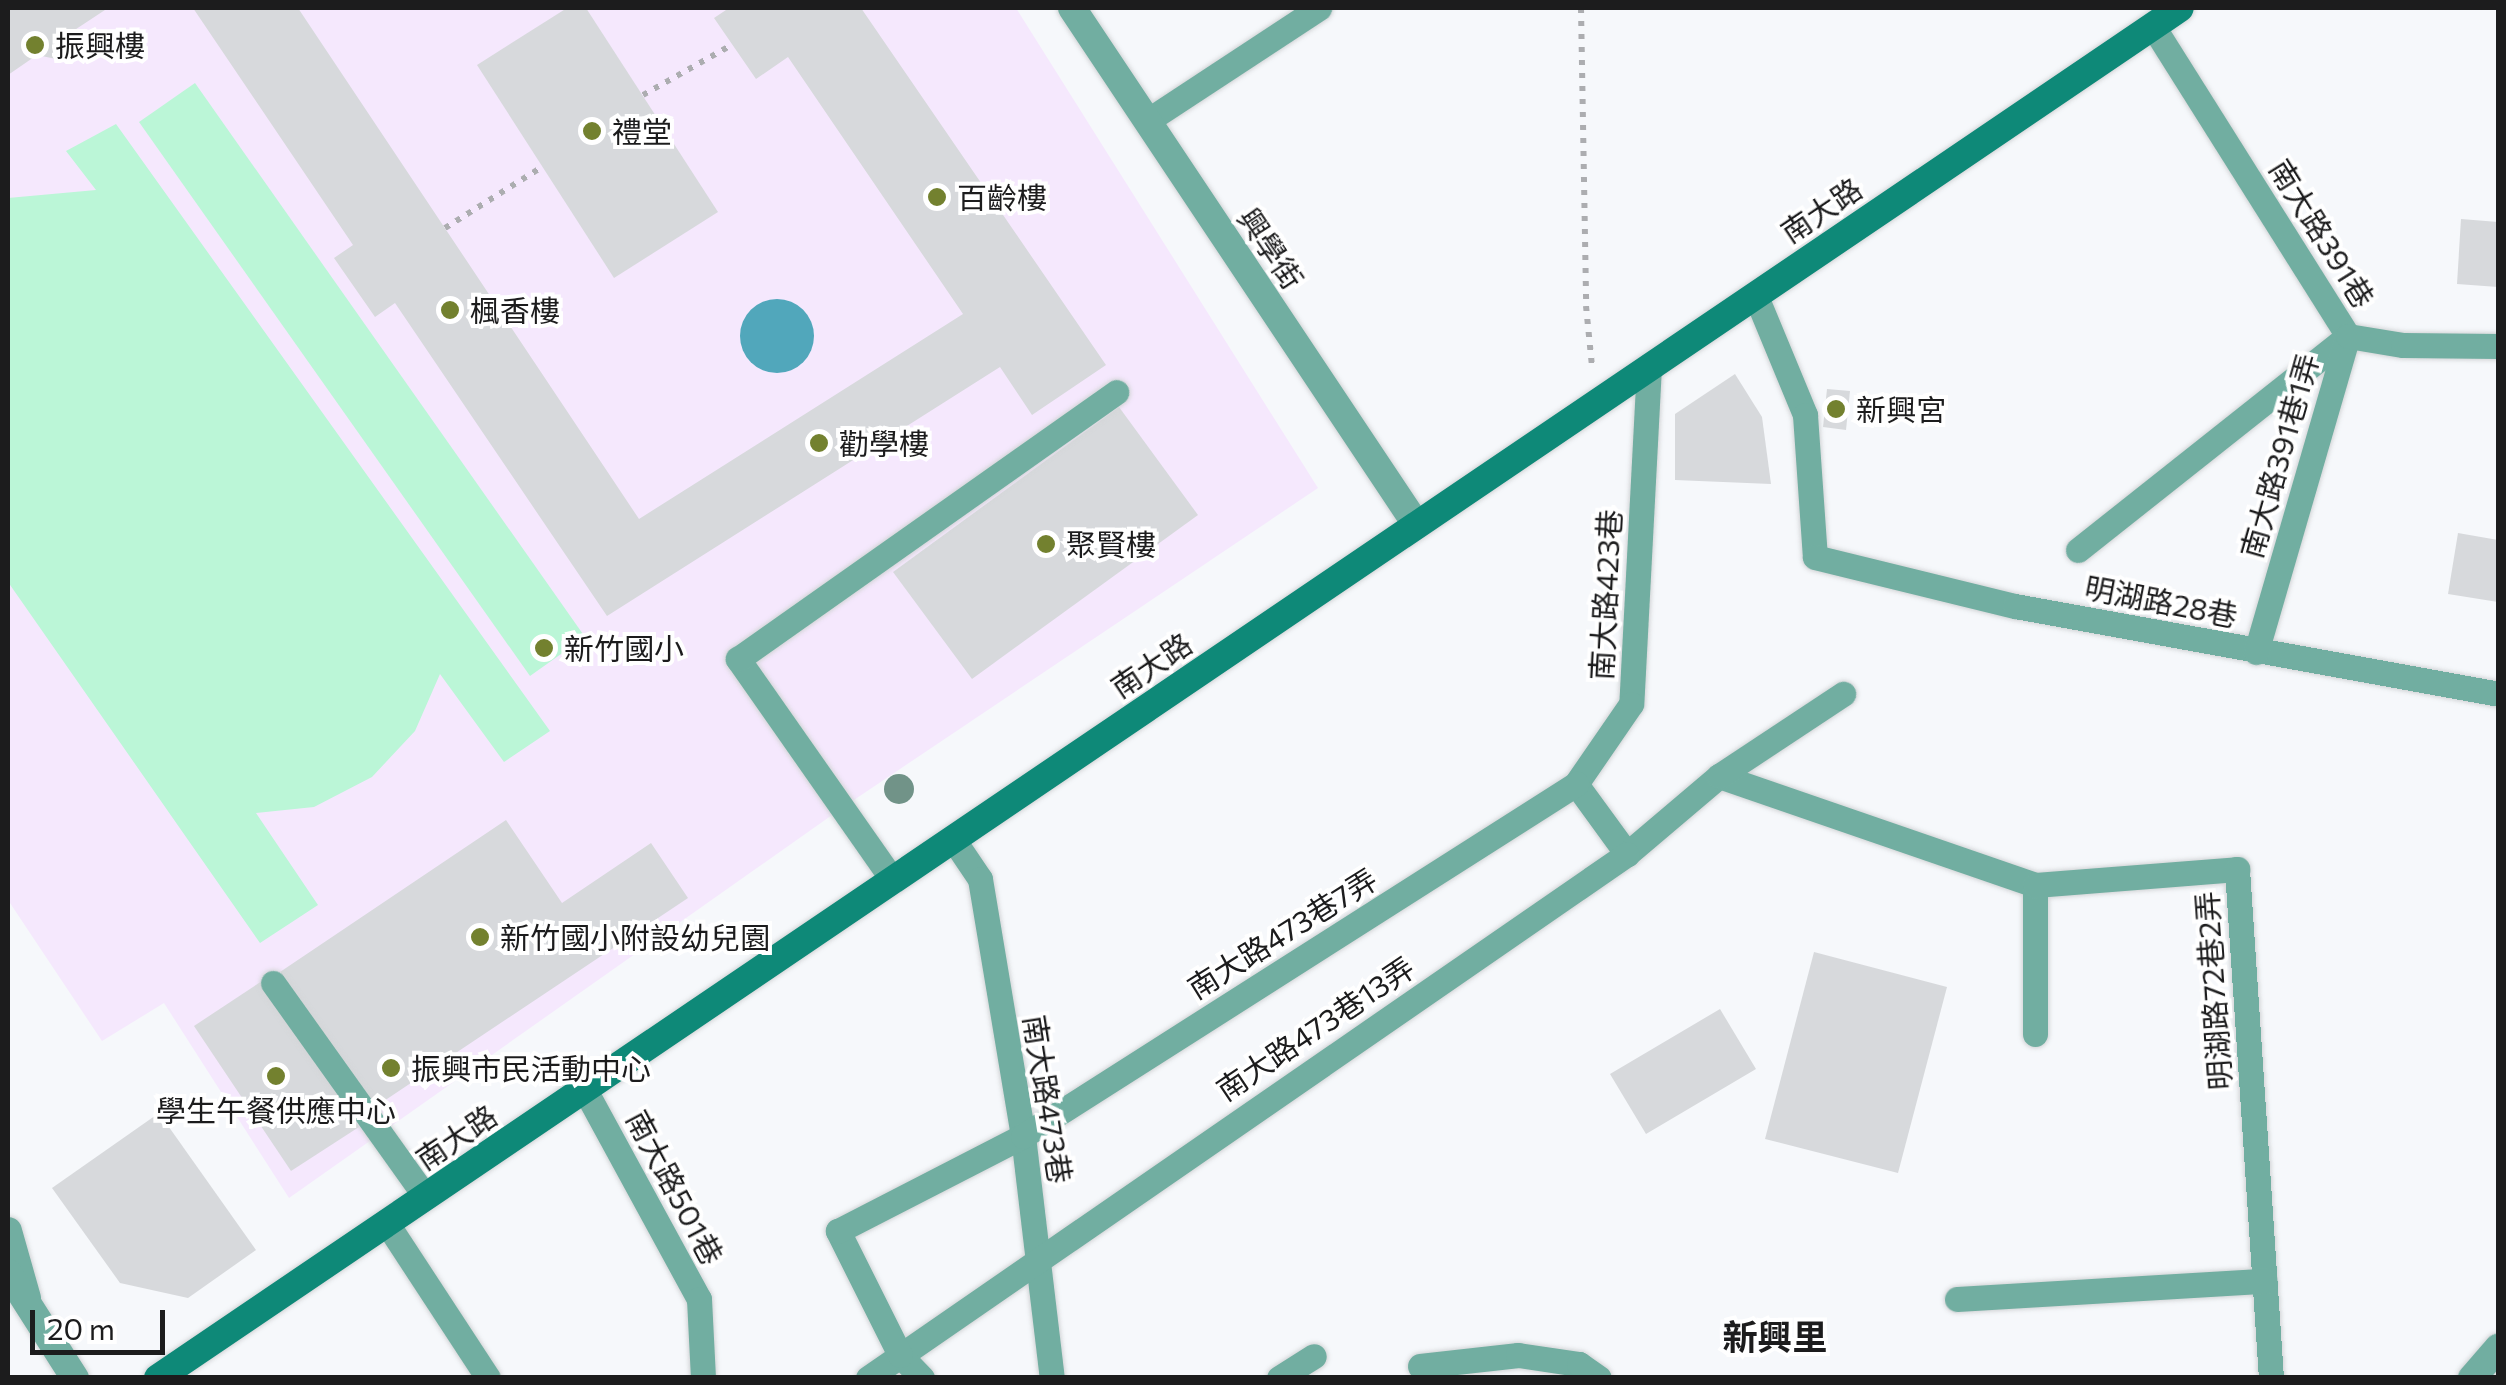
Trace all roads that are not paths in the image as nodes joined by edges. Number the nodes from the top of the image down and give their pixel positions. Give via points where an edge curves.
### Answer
1 (1072, 8) edge
2 (1319, 8) edge
3 (2180, 8) edge
4 (2153, 26) junction
5 (1147, 121) junction
6 (1755, 294) junction
7 (2348, 336) junction
8 (2498, 346) edge
9 (1649, 366) junction
10 (1116, 392) dead end
11 (1416, 524) junction
12 (2078, 550) dead end
13 (2256, 652) junction
14 (1843, 694) dead end
15 (2498, 694) edge
16 (1719, 776) junction
17 (1576, 784) junction
18 (953, 838) junction
19 (1626, 854) junction
20 (892, 878) junction
21 (2035, 885) junction
22 (274, 982) dead end
23 (2035, 1034) dead end
24 (586, 1090) junction
25 (1023, 1136) junction
26 (425, 1196) junction
27 (386, 1222) junction
28 (8, 1231) edge
29 (1039, 1256) junction
30 (8, 1273) edge
31 (2264, 1280) junction
32 (18, 1296) edge
33 (1957, 1299) dead end
34 (2498, 1348) edge
35 (900, 1354) junction
36 (1314, 1356) dead end
37 (1420, 1366) dead end
38 (75, 1378) edge
39 (158, 1378) edge
40 (488, 1378) edge
41 (704, 1378) edge
42 (868, 1378) edge
43 (922, 1378) edge
44 (1052, 1378) edge
45 (1279, 1378) edge
46 (1600, 1378) edge
47 (2270, 1378) edge
48 (2472, 1378) edge

1 - 5 street, 興學街
2 - 5 lane
3 - 4 main road, 南大路
4 - 6 main road, 南大路
4 - 7 lane, 南大路391巷
5 - 11 street, 興學街
6 - 9 main road, 南大路
6 - 13 lane, 明湖路28巷 via 1805,414 1815,557 2015,606
7 - 8 lane via 2403,345
7 - 12 lane, 南大路391巷
7 - 13 lane, 南大路391巷1弄
9 - 11 main road, 南大路
9 - 17 lane, 南大路423巷 via 1631,704
10 - 20 lane via 738,659
11 - 18 main road, 南大路
13 - 15 lane, 明湖路28巷
14 - 16 lane
16 - 19 lane
16 - 21 lane
17 - 19 lane
17 - 25 lane, 南大路473巷7弄
18 - 20 main road, 南大路
18 - 25 lane, 南大路473巷 via 980,878
19 - 29 lane, 南大路473巷13弄
20 - 24 main road, 南大路
21 - 23 lane
21 - 31 lane, 明湖路72巷2弄 via 2238,869
22 - 26 lane
24 - 26 main road, 南大路
24 - 41 lane, 南大路501巷 via 699,1300
25 - 29 lane, 南大路473巷
25 - 35 lane, 南大路473巷7弄 via 838,1231
26 - 27 main road, 南大路
27 - 39 main road, 南大路
27 - 40 lane
28 - 32 street
29 - 35 lane, 南大路473巷13弄
29 - 44 lane, 南大路473巷
30 - 32 street
31 - 33 lane
31 - 47 lane, 明湖路72巷2弄
32 - 38 street
34 - 48 street
35 - 42 lane, 南大路473巷13弄
35 - 43 lane
36 - 45 lane
37 - 46 lane via 1518,1355 1579,1364

